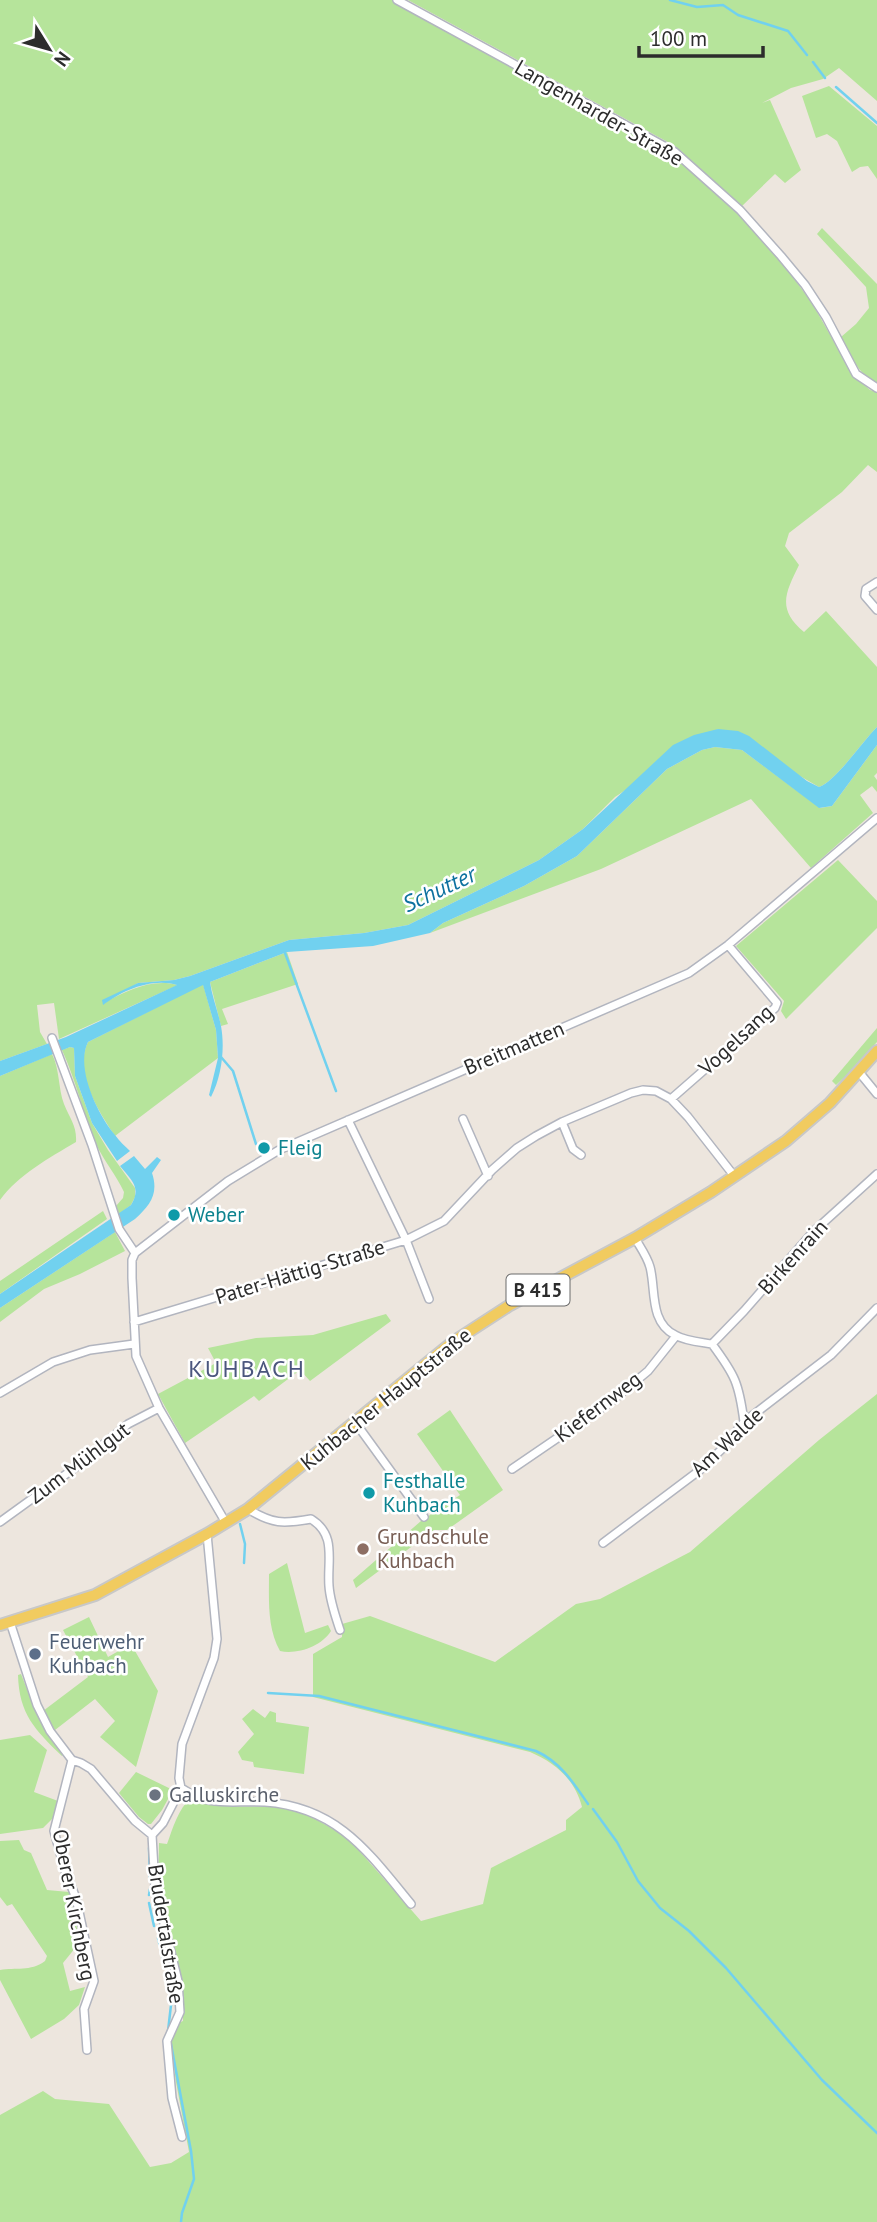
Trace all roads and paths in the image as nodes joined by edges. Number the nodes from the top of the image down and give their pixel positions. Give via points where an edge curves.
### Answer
1 (397, 0) edge
2 (877, 388) edge
3 (877, 582) edge
4 (877, 610) edge
5 (877, 818) edge
6 (729, 945) junction
7 (52, 1038) dead end
8 (877, 1051) edge
9 (859, 1072) junction
10 (874, 1082) edge
11 (877, 1094) edge
12 (671, 1099) junction
13 (463, 1119) dead end
14 (348, 1120) junction
15 (562, 1122) junction
16 (581, 1155) dead end
17 (877, 1174) edge
18 (488, 1176) junction
19 (735, 1177) junction
20 (635, 1238) junction
21 (406, 1241) junction
22 (135, 1253) junction
23 (429, 1299) dead end
24 (877, 1308) edge
25 (134, 1322) junction
26 (676, 1336) junction
27 (134, 1344) junction
28 (712, 1344) junction
29 (0, 1393) edge
30 (159, 1408) junction
31 (355, 1422) junction
32 (744, 1422) junction
33 (512, 1469) dead end
34 (248, 1509) junction
35 (424, 1517) dead end
36 (0, 1522) edge
37 (226, 1523) junction
38 (207, 1534) junction
39 (603, 1543) dead end
40 (5, 1624) edge
41 (340, 1630) dead end
42 (72, 1760) junction
43 (181, 1788) junction
44 (152, 1835) junction
45 (411, 1904) dead end
46 (87, 2050) dead end
47 (182, 2137) dead end

1 - 2 street, Langenharder-Straße via 674,152 740,210 781,256 826,317 856,374
3 - 4 street via 864,596
5 - 6 street, Breitmatten
6 - 12 street, Vogelsang via 777,1003
6 - 14 street, Breitmatten via 689,973
7 - 22 street via 119,1229
8 - 9 main road, B 415
9 - 10 street
9 - 19 main road, Kuhbacher Hauptstraße / B 415 via 802,1128
10 - 11 street
12 - 15 street via 643,1090
12 - 19 street
13 - 18 street
14 - 21 street
14 - 22 street, Breitmatten via 255,1163
15 - 16 street via 573,1149
15 - 18 street via 517,1148
17 - 28 street, Birkenrain via 813,1232
18 - 21 street via 444,1222
19 - 20 main road, Kuhbacher Hauptstraße / B 415
20 - 26 street via 651,1270 657,1313
20 - 31 main road, Kuhbacher Hauptstraße / B 415 via 510,1305 453,1342
21 - 23 street, Pater-Hättig-Straße
21 - 25 street, Pater-Hättig-Straße
22 - 25 street
24 - 32 street, Am Walde via 831,1355
25 - 27 street
26 - 28 street
26 - 33 street, Kiefernweg via 648,1371 613,1400
27 - 29 street via 90,1350 53,1362
27 - 30 street
28 - 32 street via 732,1371
30 - 36 street, Zum Mühlgut via 128,1424
30 - 37 street
31 - 34 main road, Kuhbacher Hauptstraße / B 415
31 - 35 street
32 - 39 street, Am Walde via 699,1471
34 - 37 main road, Kuhbacher Hauptstraße / B 415
34 - 41 street via 265,1520 286,1524 311,1519 322,1525 330,1595
37 - 38 main road, Kuhbacher Hauptstraße / B 415
38 - 40 main road, Kuhbacher Hauptstraße / B 415 via 96,1595
38 - 43 street, Brudertalstraße via 217,1639 182,1744
40 - 42 street via 37,1705
42 - 44 street via 91,1769
42 - 46 street, Oberer Kirchberg via 54,1831 76,1898 94,1981 84,2009
43 - 44 street, Brudertalstraße
43 - 45 street via 205,1801 262,1802 305,1809 358,1841
44 - 47 street, Brudertalstraße via 155,1887 178,1981 180,2012 167,2041 172,2098

